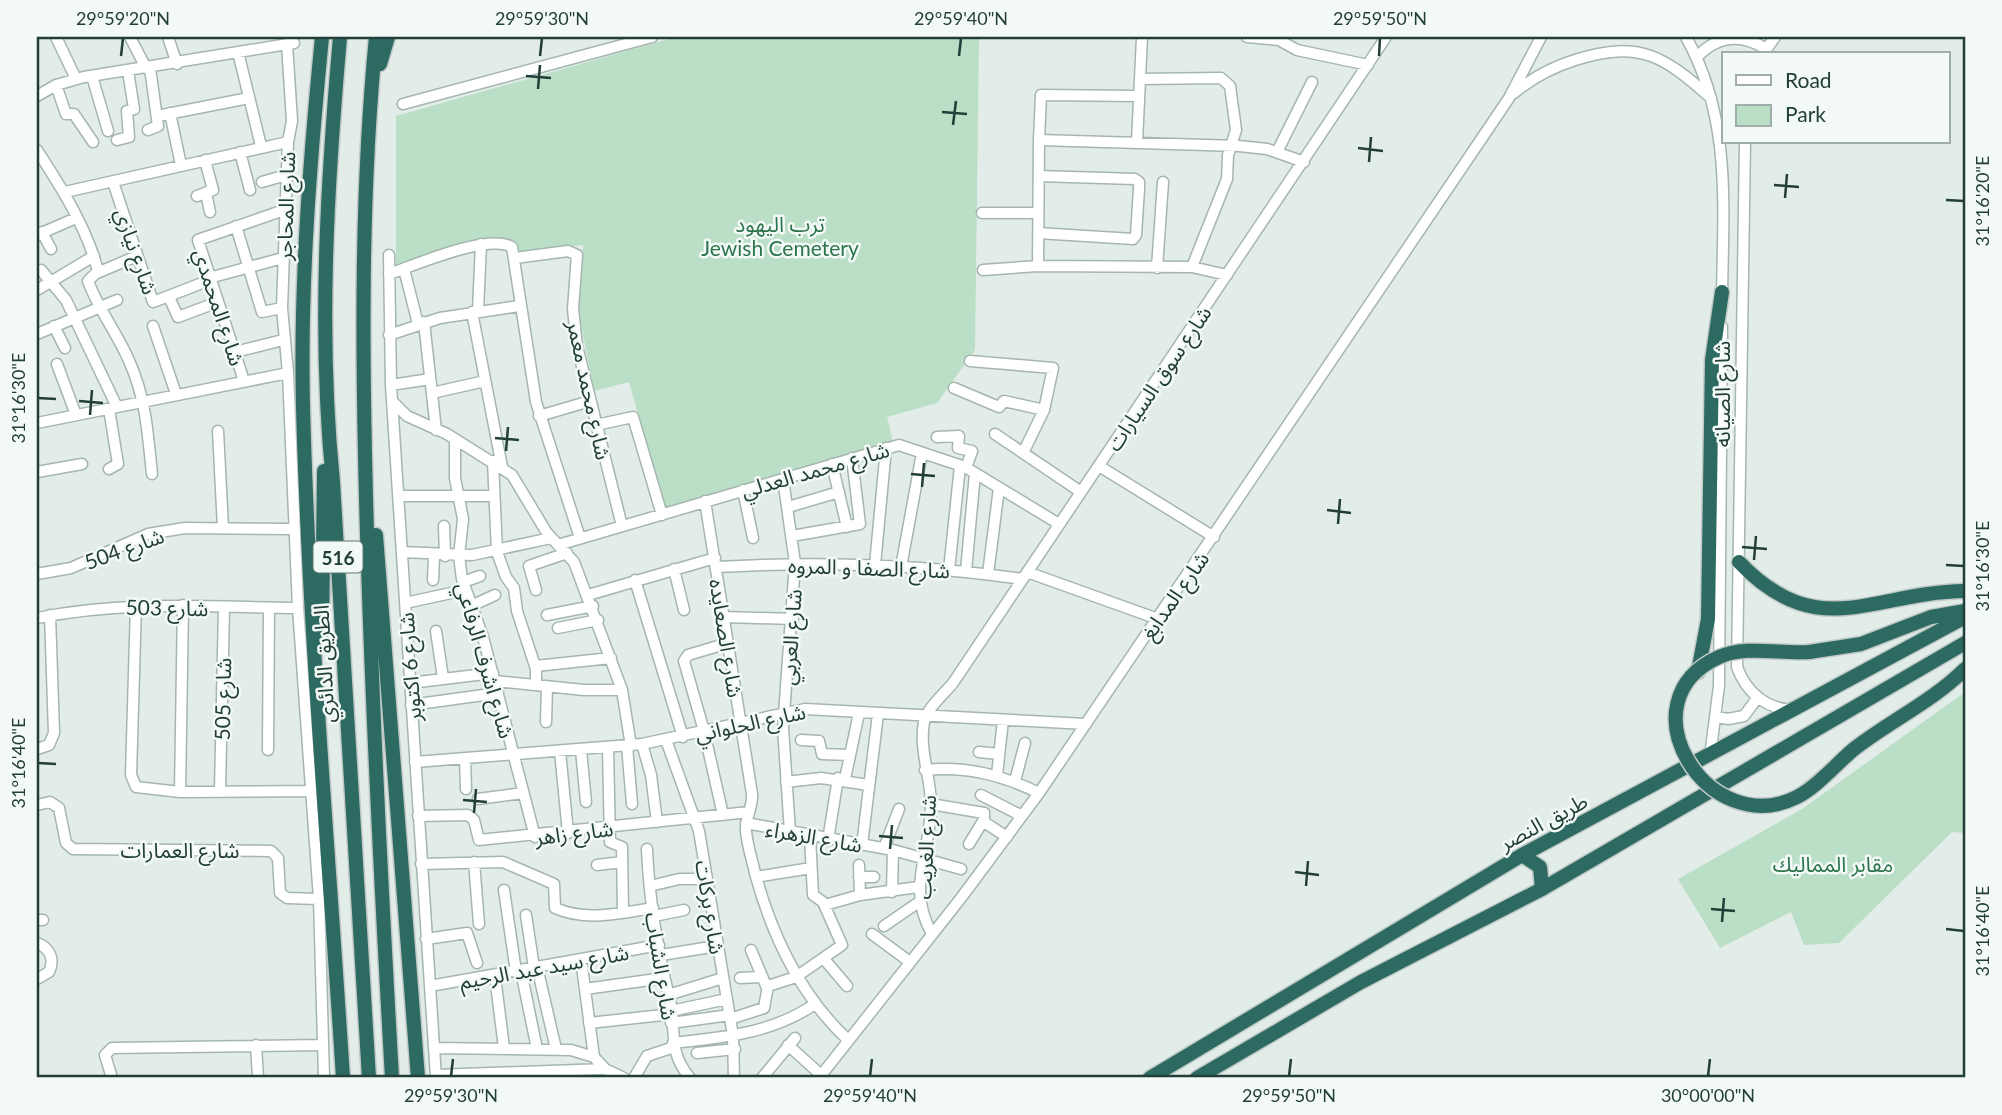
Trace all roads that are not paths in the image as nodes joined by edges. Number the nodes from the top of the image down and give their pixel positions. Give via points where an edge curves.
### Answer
1 (56, 37) edge
2 (130, 37) edge
3 (168, 37) edge
4 (314, 37) edge
5 (322, 37) edge
6 (340, 37) edge
7 (376, 37) edge
8 (388, 37) edge
9 (652, 37) edge
10 (1142, 37) edge
11 (1247, 37) edge
12 (1386, 37) edge
13 (1686, 37) edge
14 (1775, 37) edge
15 (1536, 38) edge
16 (238, 52) junction
17 (1765, 52) edge
18 (1697, 57) junction
19 (320, 59) junction
20 (177, 64) junction
21 (1368, 65) junction
22 (148, 68) junction
23 (128, 71) junction
24 (92, 76) junction
25 (76, 79) junction
26 (1140, 79) junction
27 (1312, 82) dead end
28 (56, 85) junction
29 (37, 96) edge
30 (1139, 96) junction
31 (1509, 98) junction
32 (1711, 98) junction
33 (248, 99) junction
34 (370, 102) junction
35 (403, 104) dead end
36 (134, 109) junction
37 (156, 111) junction
38 (170, 113) junction
39 (148, 130) dead end
40 (108, 131) dead end
41 (117, 140) dead end
42 (1040, 140) junction
43 (93, 142) dead end
44 (288, 142) junction
45 (1137, 142) junction
46 (1745, 144) edge
47 (1231, 145) junction
48 (261, 146) junction
49 (37, 150) edge
50 (240, 152) junction
51 (1278, 152) junction
52 (205, 160) junction
53 (1304, 162) junction
54 (181, 165) junction
55 (286, 175) junction
56 (1039, 176) junction
57 (113, 182) junction
58 (262, 182) dead end
59 (1163, 182) dead end
60 (250, 190) dead end
61 (65, 192) junction
62 (284, 210) junction
63 (210, 212) dead end
64 (982, 213) dead end
65 (1038, 213) junction
66 (76, 218) junction
67 (236, 226) junction
68 (1038, 233) junction
69 (40, 234) edge
70 (481, 244) junction
71 (51, 249) dead end
72 (389, 255) dead end
73 (94, 256) junction
74 (138, 256) junction
75 (283, 258) junction
76 (515, 258) junction
77 (1038, 266) junction
78 (248, 267) junction
79 (1192, 267) junction
80 (1157, 268) junction
81 (404, 269) junction
82 (41, 270) dead end
83 (983, 270) dead end
84 (97, 273) junction
85 (389, 274) junction
86 (1227, 275) junction
87 (210, 279) junction
88 (50, 280) junction
89 (37, 290) edge
90 (1722, 292) junction
91 (169, 298) junction
92 (117, 300) dead end
93 (218, 302) junction
94 (519, 306) junction
95 (98, 308) junction
96 (282, 308) junction
97 (475, 312) junction
98 (74, 318) junction
99 (421, 323) junction
100 (54, 326) junction
101 (153, 326) dead end
102 (37, 332) edge
103 (389, 335) junction
104 (283, 340) junction
105 (65, 348) dead end
106 (234, 352) junction
107 (970, 361) dead end
108 (57, 363) dead end
109 (288, 373) junction
110 (430, 379) junction
111 (244, 381) junction
112 (485, 381) junction
113 (391, 385) junction
114 (954, 388) dead end
115 (432, 393) junction
116 (176, 394) junction
117 (364, 399) junction
118 (325, 400) junction
119 (144, 401) junction
120 (392, 401) junction
121 (590, 401) junction
122 (113, 408) junction
123 (1044, 410) junction
124 (76, 415) junction
125 (540, 416) junction
126 (37, 423) edge
127 (596, 425) junction
128 (436, 430) junction
129 (218, 431) dead end
130 (995, 434) dead end
131 (937, 437) dead end
132 (455, 439) junction
133 (886, 448) junction
134 (922, 453) junction
135 (1023, 453) junction
136 (852, 458) junction
137 (82, 464) dead end
138 (497, 464) junction
139 (832, 464) junction
140 (1099, 466) junction
141 (109, 469) dead end
142 (967, 469) junction
143 (37, 472) edge
144 (152, 474) dead end
145 (783, 479) junction
146 (999, 488) junction
147 (743, 490) junction
148 (839, 492) junction
149 (1081, 492) junction
150 (398, 496) junction
151 (458, 496) junction
152 (494, 496) junction
153 (705, 501) junction
154 (788, 507) junction
155 (662, 514) junction
156 (1059, 524) junction
157 (444, 526) dead end
158 (622, 526) junction
159 (852, 526) junction
160 (223, 528) junction
161 (295, 529) junction
162 (792, 536) junction
163 (1214, 537) junction
164 (580, 538) junction
165 (753, 538) dead end
166 (559, 545) junction
167 (401, 552) junction
168 (497, 552) junction
169 (440, 556) junction
170 (459, 556) junction
171 (715, 562) junction
172 (1739, 562) junction
173 (795, 563) junction
174 (875, 565) junction
175 (901, 567) junction
176 (674, 569) junction
177 (949, 570) junction
178 (966, 571) junction
179 (37, 574) edge
180 (988, 574) junction
181 (1024, 575) junction
182 (480, 576) dead end
183 (433, 580) dead end
184 (635, 580) junction
185 (464, 586) junction
186 (536, 590) dead end
187 (1965, 591) edge
188 (495, 595) dead end
189 (591, 601) junction
190 (405, 603) junction
191 (136, 605) junction
192 (183, 605) junction
193 (471, 606) junction
194 (224, 608) junction
195 (269, 608) junction
196 (298, 608) junction
197 (684, 610) dead end
198 (1965, 611) edge
199 (50, 615) junction
200 (547, 615) dead end
201 (724, 617) junction
202 (1965, 617) edge
203 (37, 618) edge
204 (793, 619) junction
205 (1158, 619) junction
206 (598, 620) junction
207 (558, 628) dead end
208 (436, 632) dead end
209 (728, 643) junction
210 (1965, 643) edge
211 (611, 658) junction
212 (536, 666) junction
213 (1965, 669) edge
214 (1698, 672) junction
215 (443, 678) junction
216 (495, 682) junction
217 (410, 683) junction
218 (541, 685) junction
219 (622, 690) junction
220 (318, 692) junction
221 (1758, 698) junction
222 (411, 705) junction
223 (1796, 710) junction
224 (784, 712) junction
225 (859, 712) junction
226 (878, 714) junction
227 (926, 716) junction
228 (1717, 716) junction
229 (1003, 720) junction
230 (741, 721) junction
231 (546, 722) dead end
232 (1086, 724) junction
233 (704, 731) junction
234 (683, 737) junction
235 (667, 740) junction
236 (802, 740) dead end
237 (1025, 743) dead end
238 (633, 745) junction
239 (608, 748) junction
240 (37, 749) edge
241 (268, 750) dead end
242 (581, 750) junction
243 (560, 751) junction
244 (979, 752) dead end
245 (999, 754) junction
246 (513, 755) junction
247 (850, 755) junction
248 (1710, 756) junction
249 (465, 758) junction
250 (415, 762) junction
251 (925, 770) junction
252 (997, 775) junction
253 (842, 779) junction
254 (1014, 781) junction
255 (786, 782) junction
256 (869, 785) junction
257 (466, 789) dead end
258 (220, 790) junction
259 (312, 791) junction
260 (180, 792) junction
261 (523, 793) junction
262 (1039, 793) junction
263 (981, 795) dead end
264 (478, 799) dead end
265 (586, 802) dead end
266 (37, 804) edge
267 (632, 804) dead end
268 (930, 804) junction
269 (899, 810) dead end
270 (723, 815) junction
271 (418, 816) junction
272 (1022, 816) junction
273 (696, 818) junction
274 (747, 818) junction
275 (983, 821) junction
276 (657, 822) junction
277 (609, 828) junction
278 (790, 832) junction
279 (568, 833) junction
280 (810, 836) junction
281 (535, 837) junction
282 (1007, 837) junction
283 (477, 839) junction
284 (828, 839) junction
285 (969, 844) dead end
286 (862, 845) junction
287 (647, 849) dead end
288 (889, 849) junction
289 (1522, 855) junction
290 (923, 858) junction
291 (476, 862) junction
292 (622, 862) junction
293 (421, 864) junction
294 (597, 865) dead end
295 (811, 868) junction
296 (961, 869) dead end
297 (757, 877) junction
298 (874, 877) dead end
299 (707, 879) junction
300 (650, 886) junction
301 (918, 887) junction
302 (1542, 889) junction
303 (504, 890) dead end
304 (892, 892) junction
305 (860, 895) junction
306 (319, 899) junction
307 (919, 902) junction
308 (825, 905) junction
309 (684, 910) dead end
310 (623, 912) junction
311 (654, 912) junction
312 (526, 915) dead end
313 (479, 924) dead end
314 (884, 926) dead end
315 (872, 934) dead end
316 (932, 934) junction
317 (426, 939) junction
318 (37, 943) edge
319 (718, 946) junction
320 (660, 950) junction
321 (751, 950) dead end
322 (581, 959) junction
323 (824, 959) junction
324 (910, 962) junction
325 (477, 963) dead end
326 (535, 968) junction
327 (519, 972) junction
328 (495, 976) junction
329 (760, 977) junction
330 (796, 977) junction
331 (664, 978) junction
332 (723, 978) junction
333 (740, 978) dead end
334 (37, 979) edge
335 (430, 986) junction
336 (847, 986) dead end
337 (767, 988) junction
338 (585, 989) junction
339 (668, 995) junction
340 (727, 999) junction
341 (815, 1004) junction
342 (671, 1016) junction
343 (730, 1017) junction
344 (589, 1023) junction
345 (733, 1036) junction
346 (848, 1040) junction
347 (256, 1045) junction
348 (323, 1045) junction
349 (673, 1045) junction
350 (434, 1048) junction
351 (504, 1048) junction
352 (537, 1049) junction
353 (556, 1049) junction
354 (735, 1049) junction
355 (697, 1053) dead end
356 (594, 1057) junction
357 (605, 1069) junction
358 (436, 1077) edge
359 (820, 1077) edge
360 (112, 1078) edge
361 (258, 1078) edge
362 (324, 1078) edge
363 (343, 1078) edge
364 (369, 1078) edge
365 (392, 1078) edge
366 (418, 1078) edge
367 (624, 1078) edge
368 (634, 1078) edge
369 (691, 1078) edge
370 (734, 1078) edge
371 (762, 1078) edge
372 (1150, 1078) edge
373 (1197, 1078) edge

1 - 25 street
2 - 22 street
3 - 20 street
4 - 19 highway
5 - 19 highway
6 - 118 highway, الطريق الدائري / 516 via 329,163
7 - 34 highway, 516
8 - 34 highway
9 - 35 street
10 - 26 street
11 - 21 street via 1279,40 1297,50
12 - 21 street, شارع سوق السيارات
13 - 18 street, شارع الصيانه
14 - 17 street
15 - 31 street, شارع المدابغ
16 - 20 street
16 - 33 street
16 - 44 street via 290,43 292,121
17 - 18 street via 1755,42 1730,37
18 - 32 street, شارع الصيانه
19 - 220 highway via 307,217 303,380
20 - 22 street
21 - 53 street, شارع سوق السيارات
22 - 23 street
22 - 37 street
23 - 24 street
23 - 36 street
24 - 25 street
24 - 40 street
25 - 28 street
26 - 30 street
26 - 47 street via 1226,81 1236,118
27 - 51 street
28 - 29 street
28 - 43 street via 66,114 74,113
30 - 42 street via 1041,95
30 - 45 street
31 - 32 street, شارع المدابغ via 1554,68 1616,50 1665,62
31 - 163 street, شارع المدابغ
32 - 90 street, شارع الصيانه via 1723,152
33 - 38 street
33 - 48 street
34 - 117 highway, 516 via 362,288
36 - 37 street
36 - 41 street via 127,112 130,137
37 - 38 street
37 - 39 street via 158,127
38 - 54 street
42 - 45 street
42 - 56 street
44 - 48 street, شارع المحاجر
44 - 55 street, شارع المحاجر
45 - 47 street
46 - 172 street, شارع الصيانه
47 - 51 street
47 - 79 street via 1225,190
48 - 50 street, شارع المحاجر
49 - 61 street
50 - 52 street, شارع المحاجر
50 - 60 street
51 - 53 street
52 - 54 street, شارع المحاجر
52 - 63 street via 213,190 201,195
53 - 86 street, شارع سوق السيارات
54 - 57 street, شارع المحاجر
55 - 58 street
55 - 62 street, شارع المحاجر
56 - 65 street
56 - 68 street via 1135,179 1139,189 1133,239
57 - 61 street, شارع المحاجر
57 - 74 street, شارع نيازي
59 - 80 street
61 - 66 street
62 - 67 street, شارع المحمدي
62 - 75 street, شارع المحاجر
64 - 65 street
65 - 68 street
66 - 69 street
66 - 73 street
67 - 78 street
67 - 87 street, شارع المحمدي via 198,240
68 - 77 street
69 - 71 street
70 - 76 street via 509,245
70 - 81 street
70 - 97 street
72 - 85 street, شارع 6 اكتوبر
73 - 84 street
73 - 88 street
74 - 84 street
74 - 91 street, شارع نيازي via 153,302
75 - 78 street, شارع نيازي
75 - 96 street, شارع المحاجر
76 - 94 street
76 - 121 street, شارع محمد معمر via 575,253 573,322
77 - 80 street
77 - 83 street
78 - 87 street, شارع نيازي
78 - 96 street via 262,312
79 - 80 street
79 - 86 street
81 - 85 street
81 - 99 street
82 - 88 street
84 - 95 street via 88,281
85 - 103 street, شارع 6 اكتوبر
86 - 140 street, شارع سوق السيارات
87 - 91 street, شارع نيازي
87 - 93 street, شارع المحمدي
88 - 89 street
88 - 98 street
90 - 214 highway via 1712,346 1708,619
90 - 228 street, شارع الصيانه
91 - 93 street via 178,317
92 - 95 street
93 - 106 street, شارع المحمدي
94 - 97 street
94 - 125 street
95 - 98 street
95 - 119 street via 127,355
96 - 104 street, شارع المحاجر
97 - 99 street
97 - 112 street
98 - 100 street
98 - 122 street
99 - 103 street
99 - 110 street
100 - 102 street
100 - 105 street
101 - 116 street
103 - 113 street, شارع 6 اكتوبر
104 - 106 street
104 - 109 street, شارع المحاجر
106 - 111 street, شارع المحمدي
107 - 123 street via 1053,367
108 - 124 street
109 - 111 street
109 - 161 street, شارع المحاجر
110 - 113 street
110 - 115 street
111 - 116 street
112 - 115 street
112 - 138 street
113 - 120 street, شارع 6 اكتوبر
114 - 123 street via 999,407 1005,401
115 - 128 street
116 - 119 street
117 - 365 highway, 516 via 372,732
117 - 366 highway
118 - 220 highway
118 - 364 highway, الطريق الدائري / 516
119 - 122 street
119 - 144 street
120 - 128 street via 407,416
120 - 150 street, شارع 6 اكتوبر
121 - 125 street
121 - 127 street, شارع محمد معمر
122 - 124 street
122 - 141 street via 118,464
123 - 135 street
124 - 126 street
125 - 164 street
127 - 155 street via 633,417
127 - 158 street, شارع محمد معمر
128 - 132 street
129 - 160 street
130 - 135 street
131 - 142 street via 959,436 958,448 972,451
132 - 138 street
132 - 151 street, شارع اشرف الرفاعي
133 - 134 street, شارع محمد العدلي via 905,445
133 - 136 street, شارع محمد العدلي
133 - 174 street
134 - 142 street, شارع محمد العدلي
134 - 175 street
135 - 149 street
136 - 139 street, شارع محمد العدلي
136 - 159 street via 861,520
137 - 143 street
138 - 152 street
138 - 166 street via 519,482
139 - 145 street, شارع محمد العدلي
139 - 148 street
140 - 149 street, شارع سوق السيارات
140 - 163 street
142 - 146 street, شارع محمد العدلي
142 - 177 street
142 - 178 street
145 - 147 street, شارع محمد العدلي
145 - 154 street, شارع العربي
146 - 156 street, شارع محمد العدلي
146 - 180 street
147 - 153 street, شارع محمد العدلي
147 - 165 street
148 - 154 street
148 - 159 street
149 - 156 street, شارع سوق السيارات
150 - 151 street
150 - 167 street, شارع 6 اكتوبر
151 - 152 street
151 - 170 street, شارع اشرف الرفاعي via 463,525
152 - 168 street
153 - 155 street, شارع محمد العدلي
153 - 171 street, شارع الصعايده
154 - 162 street, شارع العربي
155 - 158 street, شارع محمد العدلي
156 - 181 street, شارع سوق السيارات
157 - 169 street
158 - 164 street, شارع محمد العدلي
159 - 162 street
160 - 161 street, شارع 504
160 - 179 street, شارع 504 via 148,534 71,568
161 - 196 street, شارع المحاجر
162 - 173 street, شارع العربي
163 - 205 street, شارع المدابغ
164 - 166 street, شارع محمد العدلي
166 - 168 street
166 - 186 street via 529,566
166 - 189 street via 575,562
167 - 169 street
167 - 190 street, شارع 6 اكتوبر
168 - 170 street
168 - 212 street via 514,588
169 - 170 street
169 - 183 street
170 - 185 street, شارع اشرف الرفاعي
171 - 173 street, شارع الصفا و المروه
171 - 176 street, شارع الصفا و المروه
171 - 201 street, شارع الصعايده
172 - 187 highway via 1782,596 1832,610
172 - 221 street, شارع الصيانه via 1737,667
173 - 174 street, شارع الصفا و المروه
173 - 204 street, شارع العربي
174 - 175 street, شارع الصفا و المروه
175 - 177 street, شارع الصفا و المروه
176 - 184 street, شارع الصفا و المروه
176 - 197 street
177 - 178 street, شارع الصفا و المروه
178 - 180 street, شارع الصفا و المروه
180 - 181 street, شارع الصفا و المروه
181 - 205 street, شارع الصفا و المروه
181 - 227 street, شارع سوق السيارات
182 - 185 street
184 - 189 street, شارع الصفا و المروه
184 - 234 street
185 - 190 street
185 - 193 street, شارع اشرف الرفاعي
188 - 193 street
189 - 200 street, شارع الصفا و المروه
189 - 206 street
190 - 217 street, شارع 6 اكتوبر
191 - 192 street, شارع 503
191 - 199 street, شارع 503
191 - 260 street via 132,782 141,790
192 - 194 street, شارع 503
192 - 260 street
193 - 216 street, شارع اشرف الرفاعي
194 - 195 street, شارع 503
194 - 258 street, شارع 505
195 - 196 street, شارع 503
195 - 241 street
196 - 259 street, شارع المحاجر
198 - 214 highway, bridge via 1931,617 1861,644 1809,652 1741,651 1713,660
199 - 203 street, شارع 503
199 - 240 street via 54,733 49,745
201 - 204 street
201 - 209 street, شارع الصعايده
202 - 223 highway, طريق النصر
204 - 224 street, شارع العربي
205 - 232 street, شارع المدابغ
206 - 207 street
206 - 211 street
208 - 215 street
209 - 230 street, شارع الصعايده
209 - 233 street via 685,659
210 - 302 highway
211 - 212 street
211 - 219 street
212 - 218 street
213 - 214 highway, bridge via 1854,749 1808,789 1787,800 1754,804 1725,796 1694,773 1678,742 1678,705
215 - 216 street
215 - 217 street
216 - 218 street
216 - 222 street
216 - 246 street, شارع اشرف الرفاعي
217 - 222 street, شارع 6 اكتوبر
218 - 219 street
218 - 231 street
219 - 238 street
220 - 363 highway
221 - 223 street
221 - 228 street via 1744,716
222 - 250 street, شارع 6 اكتوبر
223 - 248 highway, طريق النصر
224 - 225 street, شارع الحلواني
224 - 230 street, شارع الحلواني
224 - 255 street, شارع العربي
225 - 226 street, شارع الحلواني
225 - 247 street
226 - 227 street, شارع الحلواني
226 - 256 street
227 - 229 street, شارع الحلواني
227 - 251 street, شارع الغريب
228 - 248 street, شارع الصيانه
229 - 232 street, شارع الحلواني
229 - 245 street
230 - 233 street, شارع الحلواني
230 - 274 street, شارع الصعايده via 752,794
232 - 262 street, شارع المدابغ
233 - 234 street, شارع الحلواني
233 - 270 street
234 - 235 street, شارع الحلواني
235 - 238 street, شارع الحلواني
235 - 273 street, شارع بركات
236 - 247 street via 819,741 822,754
237 - 254 street
238 - 239 street, شارع الحلواني
238 - 267 street
238 - 276 street via 652,783
239 - 242 street, شارع الحلواني
239 - 277 street
242 - 243 street, شارع الحلواني
242 - 265 street
243 - 246 street, شارع الحلواني
243 - 279 street
244 - 245 street
245 - 252 street
246 - 249 street, شارع الحلواني
246 - 261 street, شارع اشرف الرفاعي
247 - 253 street
248 - 289 highway, طريق النصر
249 - 250 street, شارع الحلواني
249 - 257 street
250 - 271 street, شارع 6 اكتوبر
251 - 252 street
251 - 268 street, شارع الغريب
252 - 254 street
253 - 255 street
253 - 256 street
253 - 284 street
254 - 262 street
255 - 278 street, شارع العربي
256 - 286 street
258 - 259 street
258 - 260 street
259 - 306 street, شارع المحاجر
261 - 264 street
261 - 281 street, شارع اشرف الرفاعي
262 - 272 street, شارع المدابغ
263 - 272 street
266 - 306 street, شارع العمارات via 50,802 60,807 66,841 73,849 271,850 278,858 280,893 287,898
268 - 275 street via 972,809 985,814
268 - 290 street, شارع الغريب
269 - 288 street
270 - 273 street, شارع زاهر
270 - 274 street, شارع زاهر
271 - 283 street via 468,815 474,820
271 - 293 street, شارع 6 اكتوبر
272 - 282 street, شارع المدابغ
273 - 276 street, شارع زاهر
273 - 299 street, شارع بركات
274 - 278 street, شارع الزهراء
274 - 297 street, شارع الصعايده
275 - 282 street
275 - 285 street
276 - 277 street, شارع زاهر
277 - 279 street, شارع زاهر
277 - 292 street via 610,843 622,846
278 - 280 street, شارع الزهراء
279 - 281 street, شارع زاهر
280 - 284 street, شارع الزهراء
280 - 295 street
281 - 283 street, شارع زاهر
282 - 316 street, شارع المدابغ
283 - 291 street
284 - 286 street, شارع الزهراء
286 - 288 street, شارع الزهراء
287 - 300 street, شارع الشباب
288 - 290 street, شارع الزهراء
288 - 304 street
289 - 302 highway via 1540,867
289 - 372 highway, طريق النصر
290 - 296 street, شارع الزهراء
290 - 301 street, شارع الغريب
291 - 293 street
291 - 310 street via 509,863 551,882 556,887 553,902 558,910 594,917
291 - 313 street
292 - 294 street
292 - 310 street
293 - 317 street, شارع 6 اكتوبر
295 - 297 street
295 - 308 street via 813,895
297 - 330 street, شارع الصعايده via 769,920
298 - 305 street via 859,871
299 - 300 street
299 - 319 street, شارع بركات
300 - 311 street, شارع الشباب
301 - 304 street
301 - 307 street, شارع الغريب
302 - 373 highway via 1361,982
303 - 327 street
304 - 305 street
305 - 308 street
306 - 348 street, شارع المحاجر
307 - 314 street
307 - 316 street, شارع الغريب
308 - 323 street via 842,943
309 - 311 street
310 - 311 street
311 - 320 street, شارع الشباب
312 - 326 street
315 - 324 street
316 - 324 street, شارع المدابغ
317 - 325 street via 467,933
317 - 335 street, شارع 6 اكتوبر
318 - 334 street via 48,949 52,960 48,972
319 - 320 street, شارع سيد عبد الرحيم
319 - 332 street, شارع بركات
320 - 322 street, شارع سيد عبد الرحيم
320 - 331 street, شارع الشباب
321 - 329 street
322 - 326 street, شارع سيد عبد الرحيم
322 - 338 street
323 - 330 street
323 - 336 street
324 - 346 street, شارع المدابغ
326 - 327 street, شارع سيد عبد الرحيم
326 - 353 street
327 - 328 street, شارع سيد عبد الرحيم
327 - 352 street
328 - 335 street, شارع سيد عبد الرحيم
328 - 351 street
329 - 333 street
329 - 337 street
330 - 337 street
330 - 341 street, شارع الصعايده
331 - 338 street
331 - 339 street, شارع الشباب
332 - 339 street
332 - 340 street, شارع بركات
335 - 350 street, شارع 6 اكتوبر
337 - 343 street via 765,1007
338 - 344 street
339 - 342 street, شارع الشباب
340 - 342 street
340 - 343 street, شارع بركات
341 - 345 street via 775,1026
341 - 346 street, شارع الصعايده
342 - 343 street
342 - 344 street
342 - 349 street, شارع الشباب
343 - 345 street, شارع بركات
344 - 356 street
345 - 349 street
345 - 354 street, شارع بركات
346 - 359 street, شارع المدابغ
347 - 348 street
347 - 360 street via 108,1048 104,1055
347 - 361 street
348 - 362 street, شارع المحاجر
349 - 368 street via 647,1056
349 - 369 street, شارع الشباب
350 - 351 street
350 - 358 street, شارع 6 اكتوبر
351 - 352 street
352 - 353 street
353 - 356 street
354 - 355 street
354 - 370 street, شارع بركات
356 - 357 street
357 - 358 street
357 - 367 street
359 - 371 street via 791,1042

